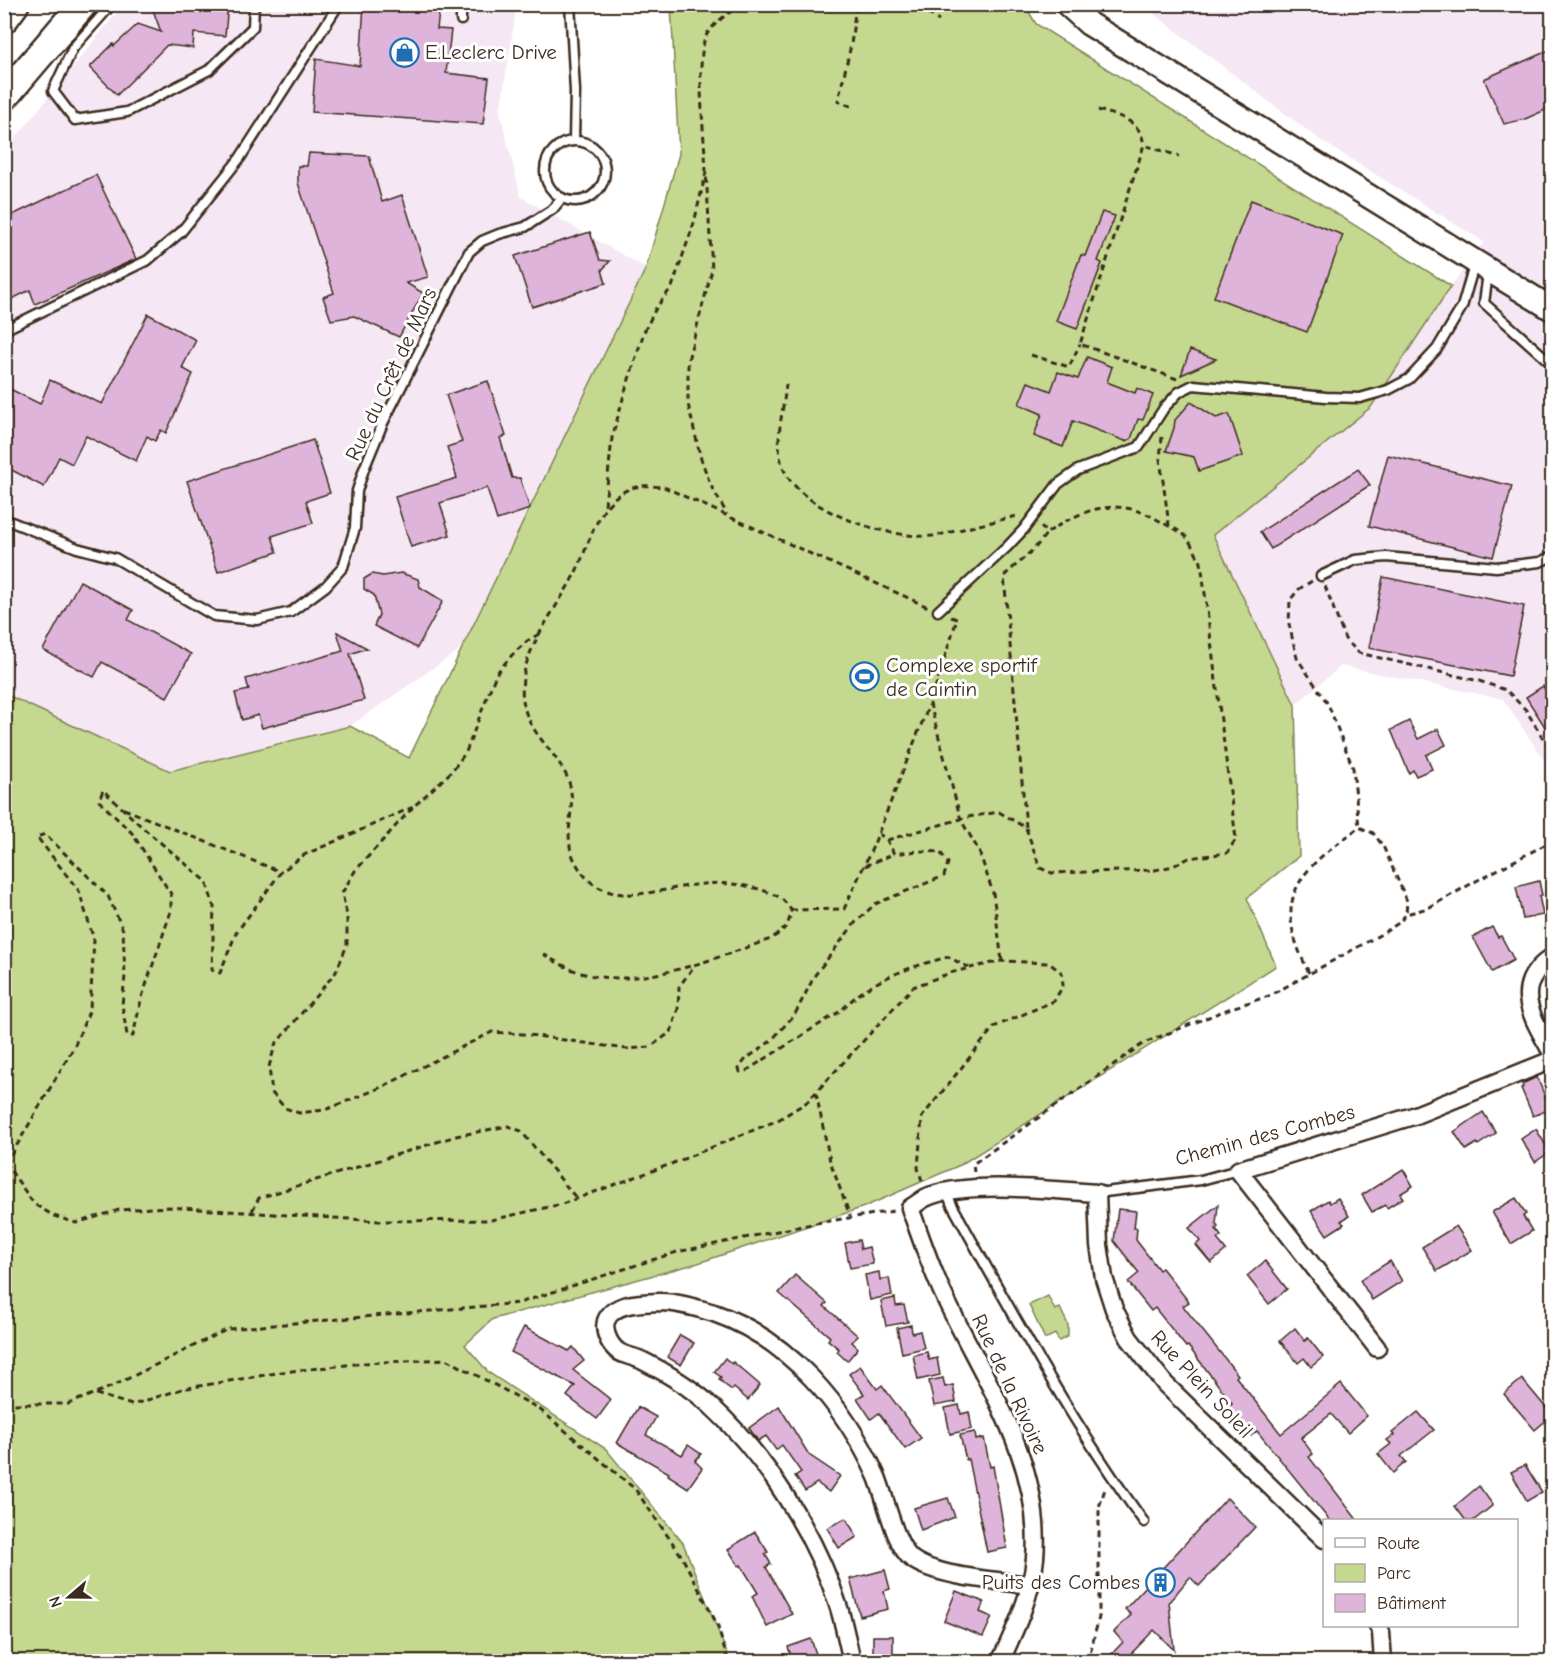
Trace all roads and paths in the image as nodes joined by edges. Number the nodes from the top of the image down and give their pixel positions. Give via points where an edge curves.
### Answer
1 (15, 4) edge
2 (83, 4) edge
3 (112, 4) edge
4 (254, 4) edge
5 (339, 4) edge
6 (461, 4) edge
7 (570, 4) edge
8 (741, 4) edge
9 (856, 4) edge
10 (909, 4) edge
11 (1067, 4) edge
12 (4, 19) edge
13 (461, 20) dead end
14 (939, 21) dead end
15 (4, 97) edge
16 (851, 106) dead end
17 (1098, 110) dead end
18 (574, 140) junction
19 (1144, 145) junction
20 (1179, 156) dead end
21 (706, 172) junction
22 (562, 198) junction
23 (1482, 265) junction
24 (1552, 309) edge
25 (4, 330) edge
26 (1080, 344) junction
27 (1031, 355) dead end
28 (1552, 364) edge
29 (786, 384) dead end
30 (1193, 385) junction
31 (1164, 408) junction
32 (605, 507) junction
33 (728, 516) junction
34 (4, 519) edge
35 (1031, 519) junction
36 (1169, 526) junction
37 (1047, 533) junction
38 (1552, 558) edge
39 (1321, 576) junction
40 (938, 611) junction
41 (540, 634) junction
42 (930, 704) junction
43 (1552, 753) edge
44 (413, 807) junction
45 (122, 808) junction
46 (961, 820) junction
47 (1359, 827) junction
48 (1026, 828) junction
49 (878, 833) junction
50 (887, 840) junction
51 (1552, 841) edge
52 (894, 854) junction
53 (864, 867) junction
54 (281, 872) junction
55 (791, 910) junction
56 (1406, 914) junction
57 (543, 954) dead end
58 (1552, 957) edge
59 (1002, 961) junction
60 (695, 965) junction
61 (970, 968) junction
62 (1309, 973) junction
63 (1552, 1053) edge
64 (1552, 1060) edge
65 (816, 1093) junction
66 (5, 1164) edge
67 (1238, 1170) junction
68 (976, 1189) junction
69 (948, 1191) junction
70 (1097, 1193) junction
71 (926, 1198) junction
72 (577, 1199) junction
73 (910, 1208) junction
74 (251, 1212) junction
75 (850, 1216) junction
76 (1377, 1348) dead end
77 (94, 1394) junction
78 (4, 1404) edge
79 (1110, 1475) junction
80 (1144, 1522) dead end
81 (1323, 1538) edge
82 (1030, 1585) junction
83 (1378, 1627) edge
84 (728, 1662) edge
85 (852, 1662) edge
86 (1000, 1662) edge
87 (1088, 1662) edge
88 (1383, 1662) edge

1 - 12 highway
2 - 15 highway
3 - 4 lane via 74,48 53,91 75,120 128,112 209,70 253,27
5 - 25 lane via 240,158 181,232 148,260
6 - 13 lane
7 - 18 lane
8 - 21 path via 706,36 701,80
9 - 16 path via 838,101
10 - 14 path
11 - 23 main road via 1089,24
17 - 19 path via 1135,124 1142,132
18 - 22 lane via 554,149 545,170 553,191
18 - 22 lane via 585,142 602,156 605,177 593,195 583,200
19 - 20 path
19 - 26 path
21 - 32 path via 672,287 644,332 624,395 612,438
21 - 33 path via 712,270 688,360 688,404 700,459
22 - 34 lane, Rue du Crêt de Mars via 525,228 499,234 469,252 364,469 357,492 355,528 343,567 326,586 291,612 257,620 214,616 115,558 77,548
23 - 24 main road
23 - 28 lane via 1484,303
23 - 30 lane via 1437,349 1408,379 1388,390 1360,398
26 - 27 path via 1068,367
26 - 30 path
29 - 35 path via 778,437 781,462 789,480 809,500 882,532 932,536 1017,516
30 - 31 lane via 1179,392
31 - 35 lane via 1139,447 1078,470 1058,484
31 - 36 path via 1160,459
32 - 33 path via 620,493 642,486 664,488
32 - 41 path via 572,583
33 - 40 path
35 - 37 path
35 - 40 lane via 987,567
36 - 37 path via 1127,507 1098,507 1068,518
36 - 48 path via 1186,536 1201,562 1236,838 1227,853 1189,858 1164,868 1052,873 1040,868
37 - 48 path via 1004,576
38 - 39 lane via 1496,567 1386,557 1355,560
39 - 43 path via 1345,639 1359,653 1506,690 1526,710
39 - 47 path via 1299,589 1290,600 1289,624 1298,658 1328,704 1353,768
40 - 42 path via 957,619
41 - 44 path via 527,641 496,674 466,752
41 - 55 path via 524,672 522,692 526,713 570,784 568,834 573,858 583,874 597,887 616,894 640,895 697,884 732,884 781,898
42 - 46 path
42 - 49 path
44 - 54 path via 304,855
44 - 60 path via 355,871 342,893 347,945 336,972 275,1045 269,1067 272,1093 285,1108 299,1113 325,1110 380,1088 492,1032 626,1049 650,1047 671,1032 679,987
45 - 54 path
45 - 54 path via 206,881 214,907 212,970 220,973 236,933
45 - 66 path via 103,790 99,801 132,833 171,894 171,910 133,1036 127,1035 122,1005 123,930 108,896 45,834 38,837 79,891 94,940 90,1010 74,1047
46 - 48 path via 999,812
46 - 50 path
46 - 59 path via 979,851 993,893
47 - 56 path via 1373,833 1383,846 1407,901
47 - 62 path via 1313,865 1299,882 1289,913 1296,946
49 - 50 path
49 - 53 path
50 - 52 path
51 - 56 path via 1428,908
52 - 53 path
52 - 61 path via 940,852 948,863 944,876 875,904 855,923 815,975 795,1014 771,1041 746,1059 739,1068 741,1072 842,1010 869,986 920,964 948,957
53 - 55 path via 844,909
55 - 60 path via 782,933
56 - 62 path via 1385,932
57 - 60 path via 585,974 620,978
58 - 63 street via 1538,967 1532,978 1529,1009
59 - 61 path
59 - 71 path via 1049,963 1062,973 1063,986 1054,1001 994,1027 922,1117 918,1168
61 - 65 path via 913,987
62 - 68 path via 1269,996 1144,1044 973,1164
64 - 67 street, Chemin des Combes via 1413,1116
65 - 72 path via 778,1120
65 - 75 path via 830,1161
66 - 74 path via 34,1204 76,1223 119,1210
67 - 70 lane, Chemin des Combes via 1201,1180
67 - 76 street
68 - 69 street, Chemin des Combes
68 - 70 street, Chemin des Combes
69 - 71 street, Chemin des Combes
69 - 79 lane via 1007,1303
70 - 81 street, Rue Plein Soleil via 1104,1278 1114,1310 1129,1338 1165,1384
71 - 73 street, Chemin des Combes
72 - 74 path via 491,1220 379,1221
72 - 74 path via 521,1131 508,1126 456,1136 260,1198
73 - 75 path
73 - 82 street, Rue de la Rivoire via 946,1300 1024,1461 1036,1525
75 - 77 path via 677,1252 519,1303 228,1329
77 - 78 path via 68,1404
77 - 84 path via 132,1405 182,1389 282,1372 446,1359 537,1408 635,1489 681,1555 717,1624
79 - 80 lane
79 - 87 path via 1099,1507 1099,1617
82 - 85 street via 944,1572 912,1559 900,1546 877,1478 857,1438 809,1375 759,1333 698,1308 663,1302 617,1309 607,1319 605,1330 609,1340 619,1351 656,1367 710,1405 734,1428 783,1493 829,1581
82 - 86 street, Rue de la Rivoire
83 - 88 street

